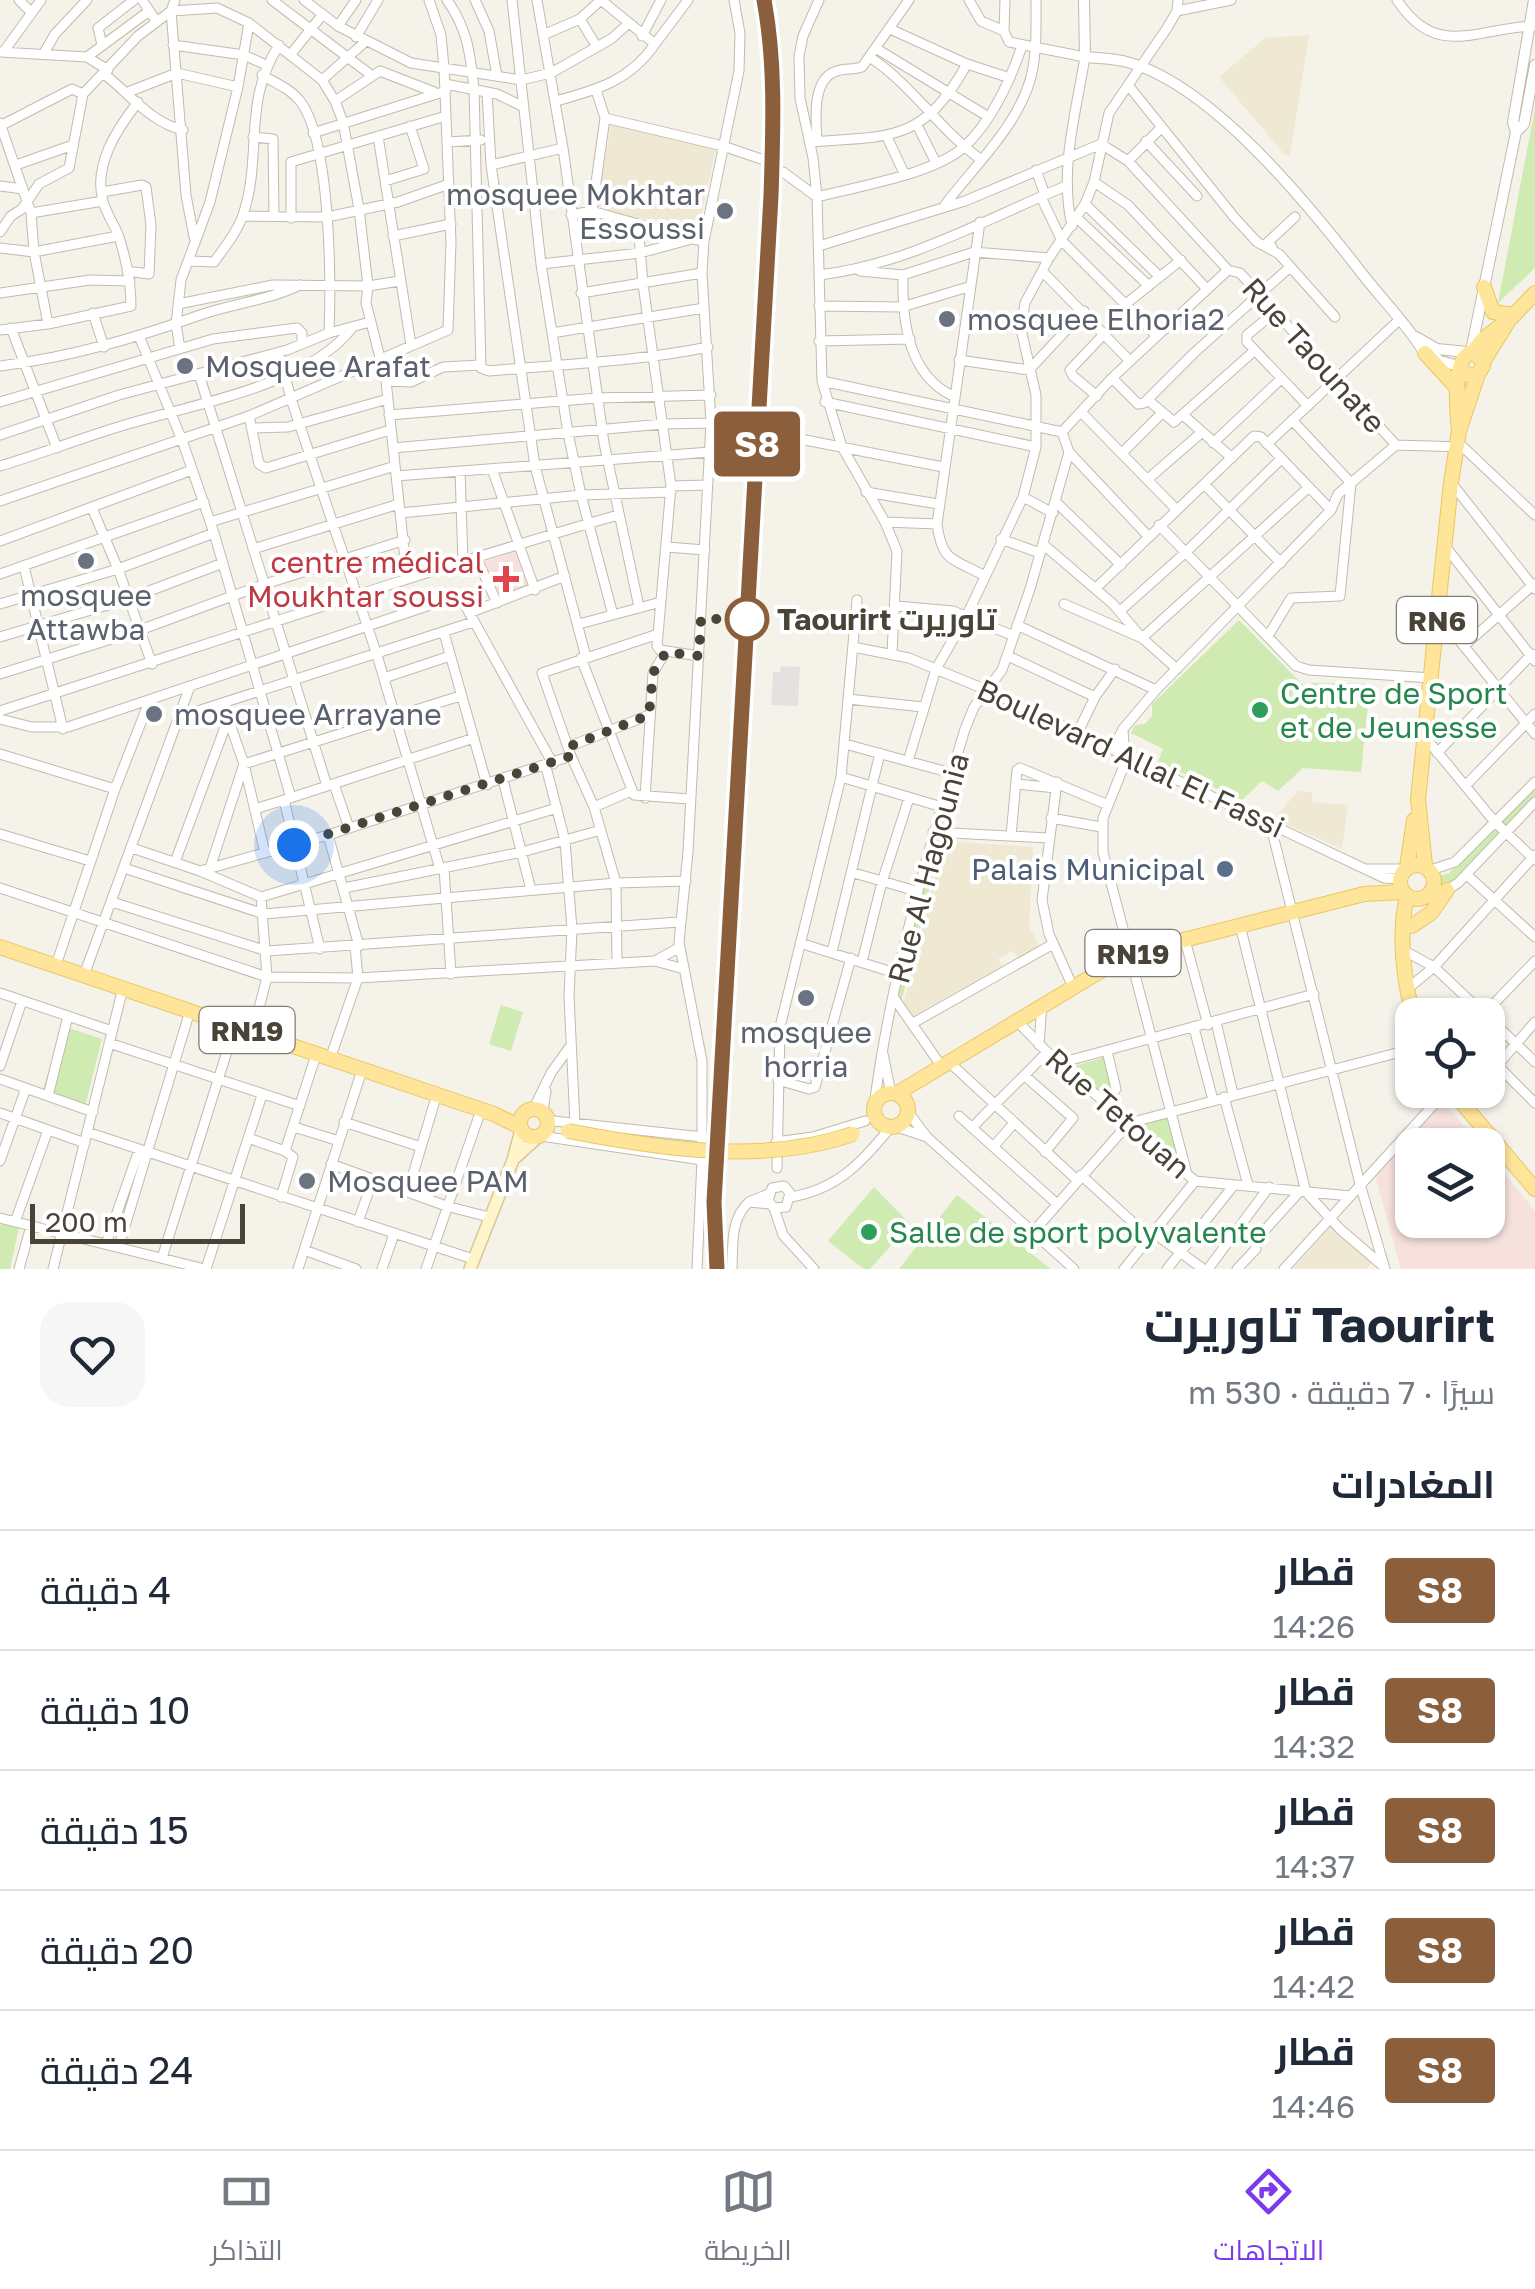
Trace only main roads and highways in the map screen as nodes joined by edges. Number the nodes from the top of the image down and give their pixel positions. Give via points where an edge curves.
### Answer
1 (1484, 287) road end
2 (1535, 293) edge
3 (1511, 318) junction
4 (1425, 353) road end
5 (1470, 361) junction
6 (1458, 389) junction
7 (1458, 438) junction
8 (1418, 810) junction
9 (1428, 868) junction
10 (1414, 885) junction
11 (1408, 930) junction
12 (0, 946) edge
13 (1408, 998) edge
14 (940, 1069) junction
15 (894, 1093) junction
16 (1467, 1108) edge
17 (908, 1111) junction
18 (487, 1112) junction
19 (865, 1121) junction
20 (549, 1123) junction
21 (890, 1127) junction
22 (520, 1128) junction
23 (513, 1160) junction
24 (1535, 1189) edge
25 (472, 1264) edge

1 - 3 main road via 1493,312
2 - 3 main road, RN6
3 - 5 main road, RN6
4 - 6 main road
5 - 6 main road, RN6
5 - 7 main road, RN6
6 - 7 main road, RN6
7 - 8 main road, RN6
8 - 9 main road, RN6
8 - 10 main road, RN6
9 - 10 main road
9 - 10 main road, RN6 via 1434,886
10 - 11 main road, RN6
10 - 11 main road via 1430,913
10 - 14 main road, RN19 via 1386,883 1129,954
11 - 13 main road, RN6 via 1403,950
12 - 18 main road, RN19
14 - 15 main road, RN19
14 - 17 main road, RN19
15 - 17 main road
15 - 19 main road, RN19 via 880,1096
16 - 24 main road
17 - 21 main road, RN19
18 - 20 main road, RN19
18 - 22 main road, RN19
19 - 20 main road, RN19, bridge via 799,1149 756,1152 606,1138
19 - 21 main road
19 - 21 main road, RN19
20 - 22 main road, RN19 via 528,1137
20 - 22 main road via 521,1116
20 - 23 main road
22 - 23 main road
23 - 25 main road

